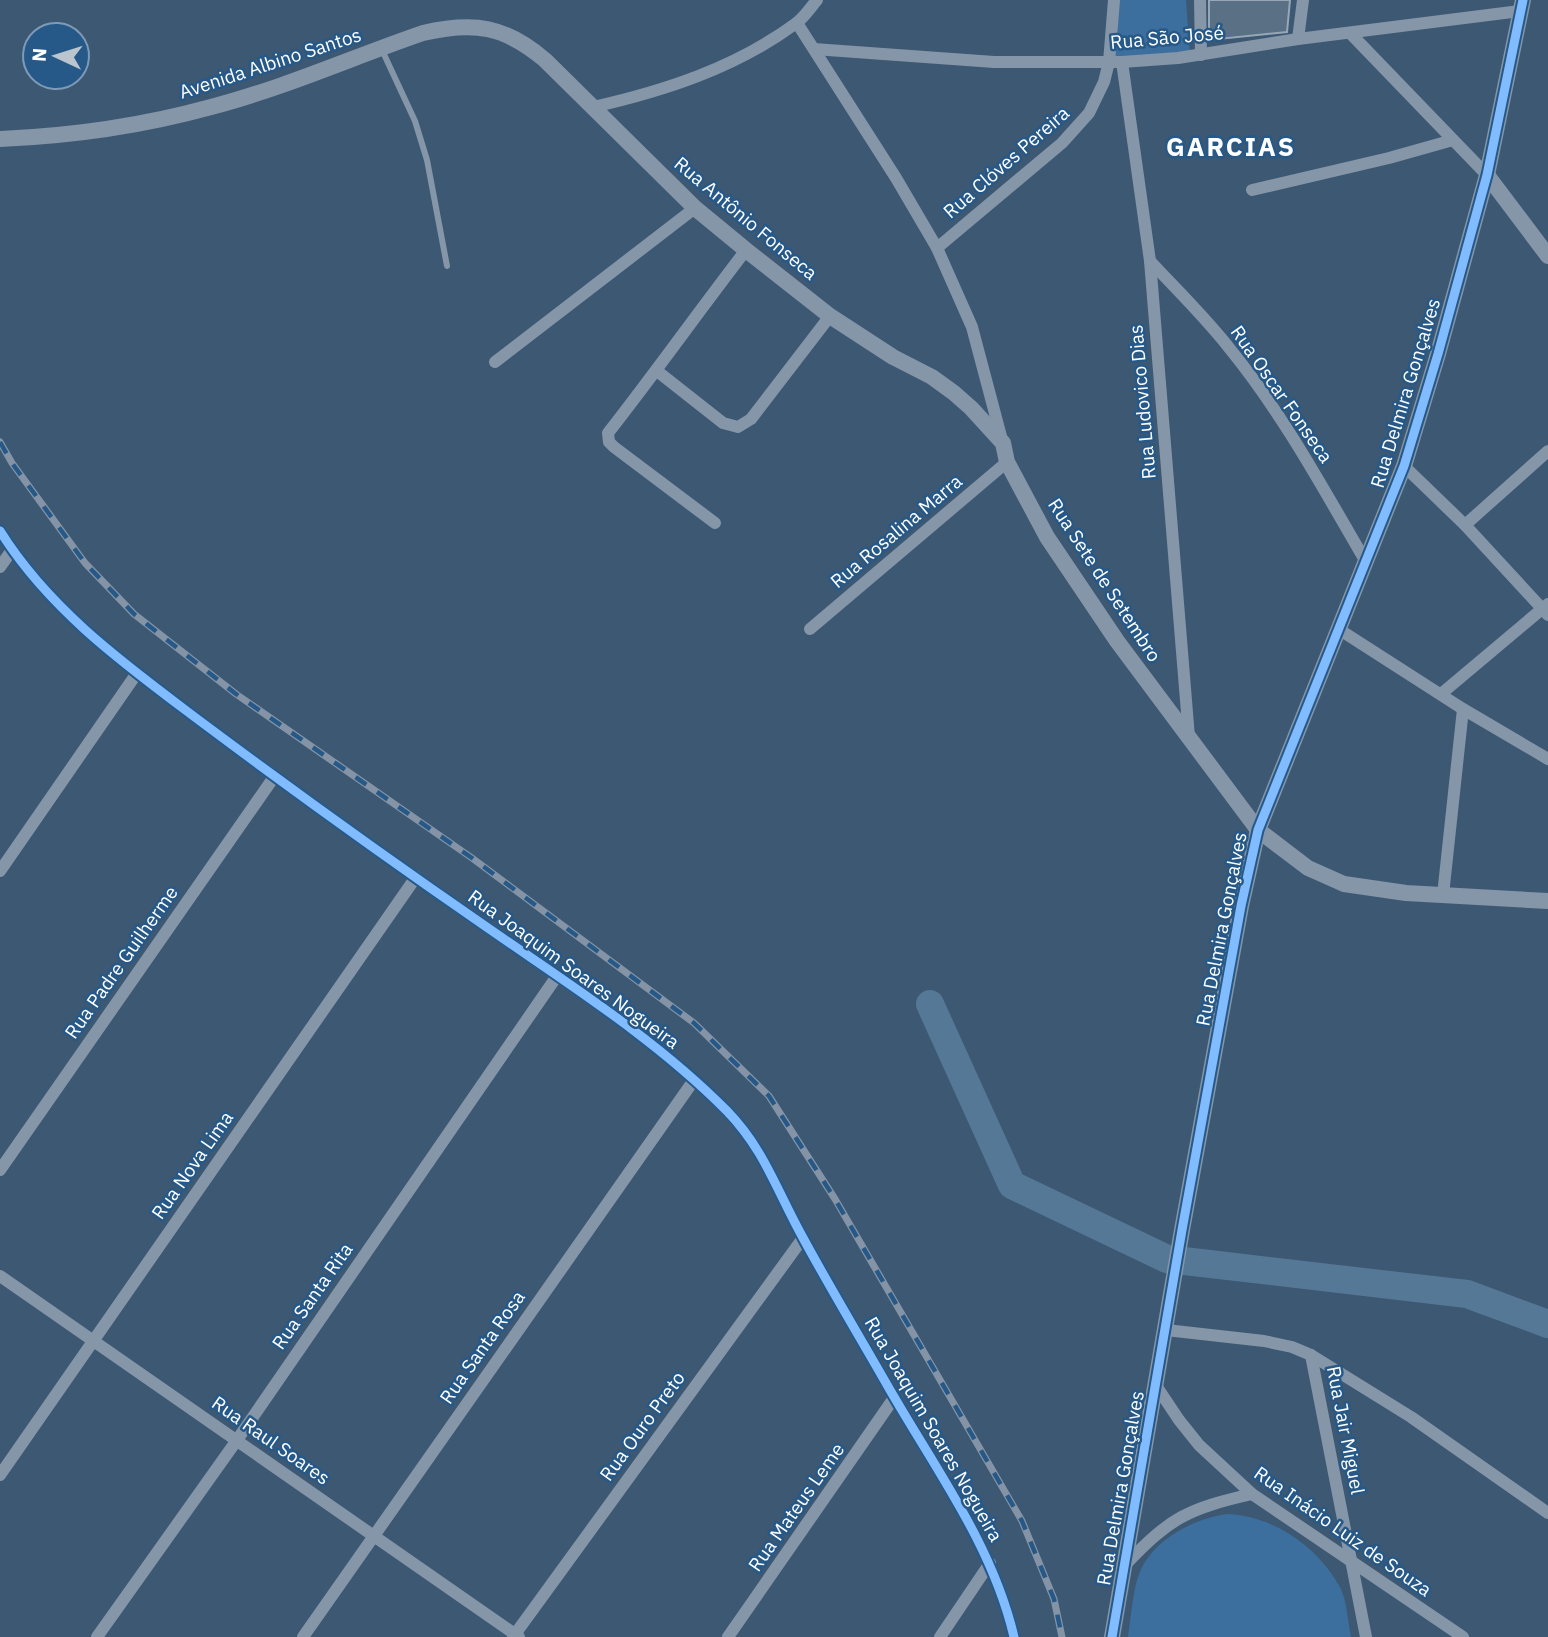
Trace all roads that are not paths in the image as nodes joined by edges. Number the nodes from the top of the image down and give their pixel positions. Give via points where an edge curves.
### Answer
1 (817, 0) edge
2 (1114, 0) edge
3 (1200, 0) edge
4 (1303, 0) edge
5 (1522, 6) edge
6 (797, 23) junction
7 (467, 25) joint
8 (1350, 33) junction
9 (1298, 39) junction
10 (381, 48) junction
11 (814, 49) junction
12 (1201, 55) junction
13 (1116, 62) junction
14 (593, 107) junction
15 (0, 139) edge
16 (1453, 140) junction
17 (1487, 175) junction
18 (1252, 190) dead end
19 (695, 208) junction
20 (936, 248) junction
21 (746, 250) junction
22 (1548, 256) edge
23 (1150, 261) junction
24 (447, 266) dead end
25 (830, 316) junction
26 (495, 362) dead end
27 (657, 371) junction
28 (1003, 443) junction
29 (1548, 451) edge
30 (1007, 462) junction
31 (1404, 466) junction
32 (715, 523) dead end
33 (1465, 525) junction
34 (0, 531) edge
35 (12, 550) junction
36 (1366, 562) junction
37 (0, 567) edge
38 (1546, 609) edge
39 (810, 629) dead end
40 (1340, 630) junction
41 (137, 673) junction
42 (1441, 694) junction
43 (1463, 709) junction
44 (1189, 740) junction
45 (1548, 759) edge
46 (274, 777) junction
47 (1258, 830) junction
48 (0, 871) edge
49 (416, 877) junction
50 (1443, 895) junction
51 (1548, 901) edge
52 (557, 976) junction
53 (694, 1080) junction
54 (0, 1170) edge
55 (803, 1238) junction
56 (0, 1276) edge
57 (1166, 1330) junction
58 (92, 1341) junction
59 (1311, 1355) junction
60 (1155, 1384) junction
61 (894, 1398) junction
62 (237, 1440) junction
63 (0, 1475) edge
64 (1252, 1494) junction
65 (1548, 1513) edge
66 (372, 1535) junction
67 (1352, 1562) junction
68 (990, 1563) junction
69 (1125, 1565) junction
70 (516, 1636) edge
71 (97, 1637) edge
72 (303, 1637) edge
73 (728, 1637) edge
74 (940, 1637) edge
75 (1014, 1637) edge
76 (1112, 1637) edge
77 (1366, 1637) edge
78 (1463, 1637) edge

1 - 6 street
2 - 13 street
3 - 12 street
4 - 9 street
5 - 8 street, Rua São José
5 - 17 street, Rua Delmira Gonçalves
6 - 11 street, Rua Sete de Setembro
6 - 14 street via 695,79
7 - 10 street, Avenida Albino Santos via 423,33
7 - 14 street, Rua Antônio Fonseca via 519,40
8 - 9 street, Rua São José
8 - 16 street
9 - 12 street, Rua São José
10 - 15 street, Avenida Albino Santos via 201,110 80,133
10 - 24 lane via 415,121 427,160
11 - 13 street, Rua São José via 994,62
11 - 20 street, Rua Sete de Setembro
12 - 13 street, Rua São José
13 - 20 street, Rua Clóves Pereira via 1078,128
13 - 23 street, Rua Ludovico Dias
14 - 19 street, Rua Antônio Fonseca
16 - 17 street
16 - 18 street
17 - 22 street
17 - 31 street, Rua Delmira Gonçalves
19 - 21 street, Rua Antônio Fonseca
19 - 26 street
20 - 28 street, Rua Sete de Setembro via 972,327
21 - 25 street, Rua Antônio Fonseca
21 - 27 street
23 - 36 street, Rua Oscar Fonseca via 1255,383
23 - 44 street, Rua Ludovico Dias
25 - 27 street via 760,409 741,426 723,423
25 - 28 street, Rua Antônio Fonseca via 954,393
27 - 32 street via 608,433 608,442
28 - 30 street, Rua Sete de Setembro
29 - 33 street
30 - 39 street, Rua Rosalina Marra
30 - 44 street, Rua Sete de Setembro via 1047,537
31 - 33 street
31 - 36 street, Rua Delmira Gonçalves
33 - 38 street
34 - 35 street, Rua Joaquim Soares Nogueira
35 - 37 street
35 - 41 street, Rua Joaquim Soares Nogueira via 59,606
36 - 40 street, Rua Delmira Gonçalves
38 - 42 street
40 - 42 street
40 - 47 street, Rua Delmira Gonçalves
41 - 46 street, Rua Joaquim Soares Nogueira
41 - 48 street
42 - 43 street
43 - 45 street
43 - 50 street
44 - 47 street, Rua Sete de Setembro
46 - 49 street, Rua Joaquim Soares Nogueira
46 - 54 street, Rua Padre Guilherme
47 - 50 street, Rua Sete de Setembro via 1328,878 1365,888
47 - 57 street, Rua Delmira Gonçalves
49 - 52 street, Rua Joaquim Soares Nogueira
49 - 58 street, Rua Nova Lima
50 - 51 street, Rua Sete de Setembro
52 - 53 street, Rua Joaquim Soares Nogueira
52 - 62 street, Rua Santa Rita
53 - 55 street, Rua Joaquim Soares Nogueira via 750,1137
53 - 66 street, Rua Santa Rosa
55 - 61 street, Rua Joaquim Soares Nogueira
55 - 70 street, Rua Ouro Preto
56 - 58 street, Rua Raul Soares
57 - 59 street via 1264,1341
57 - 60 street, Rua Delmira Gonçalves
58 - 62 street, Rua Raul Soares
58 - 63 street, Rua Nova Lima
59 - 65 street via 1411,1417
59 - 67 street, Rua Jair Miguel
60 - 64 street, Rua Inácio Luiz de Souza via 1199,1445
60 - 69 street, Rua Delmira Gonçalves
61 - 68 street, Rua Joaquim Soares Nogueira
61 - 73 street, Rua Mateus Leme
62 - 66 street, Rua Raul Soares
62 - 71 street, Rua Santa Rita
64 - 67 street, Rua Inácio Luiz de Souza
64 - 69 street via 1182,1515
66 - 70 street, Rua Raul Soares
66 - 72 street, Rua Santa Rosa
67 - 77 street, Rua Jair Miguel
67 - 78 street, Rua Inácio Luiz de Souza
68 - 74 street
68 - 75 street, Rua Joaquim Soares Nogueira
69 - 76 street, Rua Delmira Gonçalves

